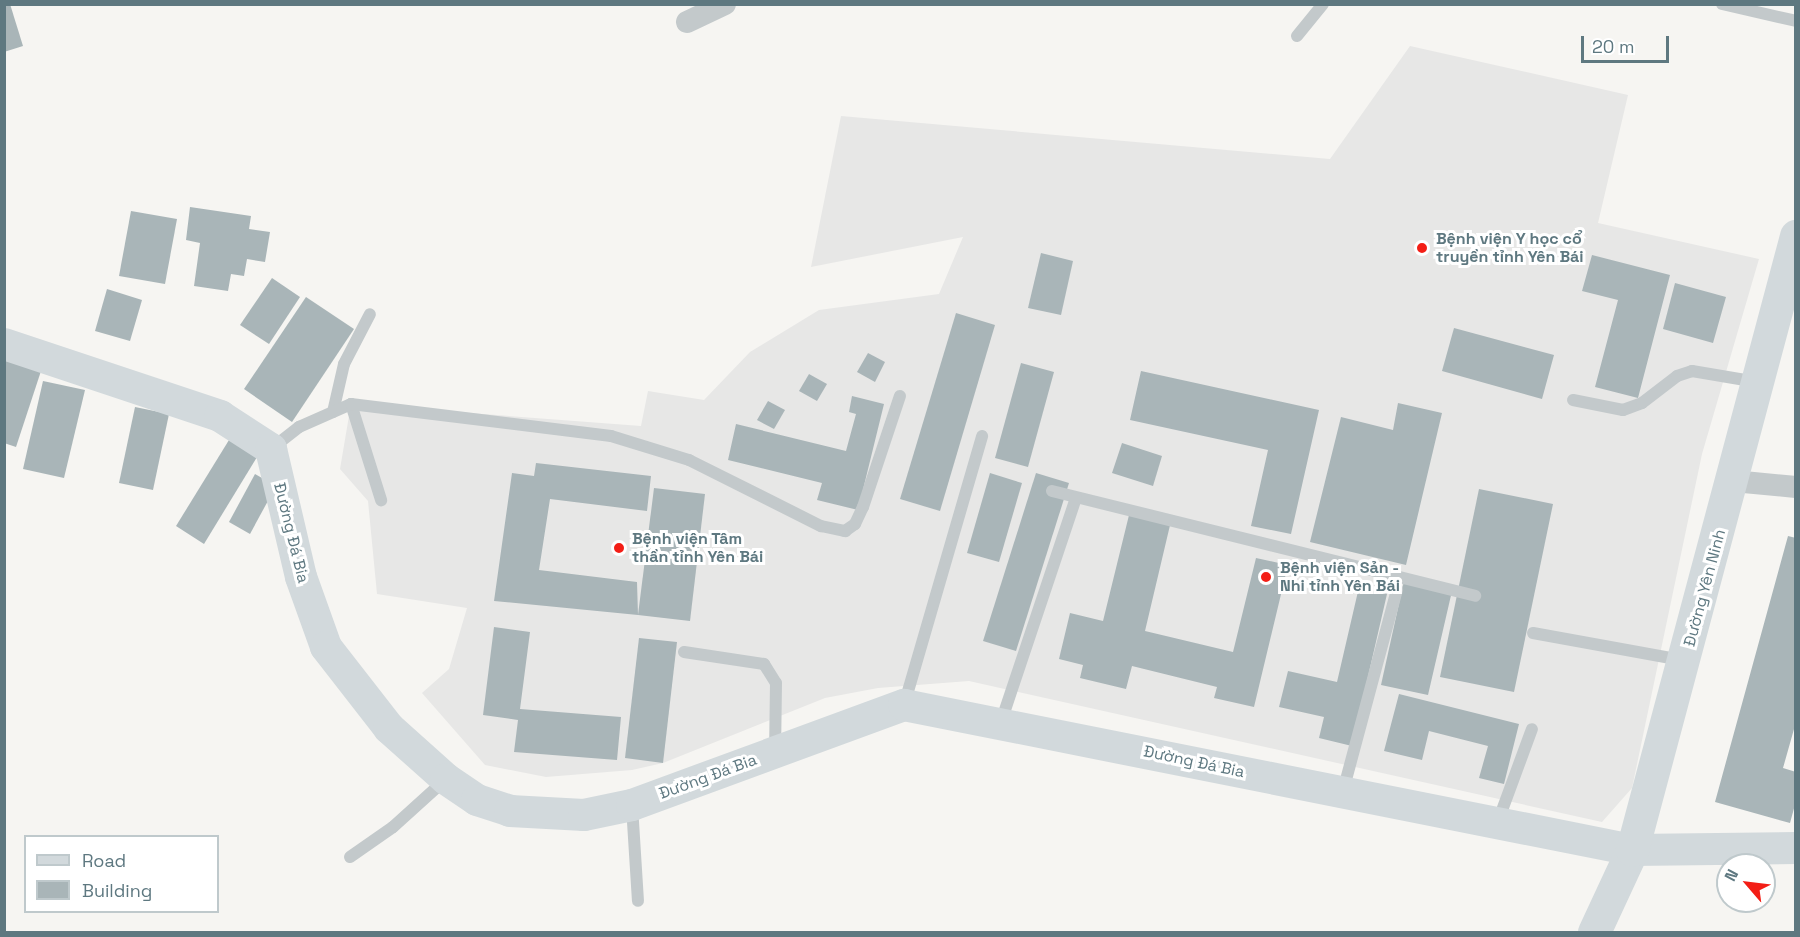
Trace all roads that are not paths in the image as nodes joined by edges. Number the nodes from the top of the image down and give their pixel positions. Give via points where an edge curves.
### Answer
1 (725, 4) edge
2 (1323, 4) edge
3 (1722, 4) edge
4 (1796, 21) edge
5 (687, 22) dead end
6 (1297, 36) dead end
7 (1796, 236) edge
8 (370, 314) dead end
9 (4, 344) edge
10 (1758, 382) junction
11 (900, 396) dead end
12 (1573, 400) dead end
13 (351, 404) junction
14 (333, 412) junction
15 (982, 436) dead end
16 (271, 449) junction
17 (1733, 481) junction
18 (1796, 487) edge
19 (1052, 490) dead end
20 (1076, 498) junction
21 (381, 500) dead end
22 (1397, 589) dead end
23 (1476, 596) dead end
24 (1533, 633) dead end
25 (684, 652) dead end
26 (1685, 660) junction
27 (904, 705) junction
28 (1001, 722) junction
29 (1532, 729) dead end
30 (775, 752) junction
31 (446, 779) junction
32 (1342, 792) junction
33 (632, 805) junction
34 (1497, 825) junction
35 (1796, 848) edge
36 (1632, 850) junction
37 (350, 857) dead end
38 (638, 901) dead end
39 (1594, 933) edge

1 - 5 street
2 - 6 lane
3 - 4 lane
7 - 10 main road, Đường Yên Ninh
8 - 14 lane via 344,364
9 - 16 street via 220,416
10 - 12 lane via 1692,371 1677,376 1642,403 1623,410
10 - 17 main road, Đường Yên Ninh
11 - 13 lane via 863,507 855,524 844,531 821,526 689,460 644,444 611,436
13 - 14 lane
13 - 21 lane
14 - 16 lane via 299,427
15 - 27 lane
16 - 31 street, Đường Đá Bia via 301,577 326,647 389,728
17 - 18 street
17 - 26 main road, Đường Yên Ninh
19 - 20 lane
20 - 23 lane
20 - 28 lane
22 - 32 lane
24 - 26 lane
25 - 30 lane via 764,664 776,683
26 - 36 main road, Đường Yên Ninh
27 - 28 street, Đường Đá Bia
27 - 30 street, Đường Đá Bia
28 - 32 street, Đường Đá Bia
29 - 34 lane
30 - 33 street, Đường Đá Bia
31 - 33 street, Đường Đá Bia via 477,800 510,811 584,815
31 - 37 lane via 393,827
32 - 34 street, Đường Đá Bia
33 - 38 lane
34 - 36 street, Đường Đá Bia
35 - 36 street, Đường Đá Bia
36 - 39 main road, Đường Yên Ninh

